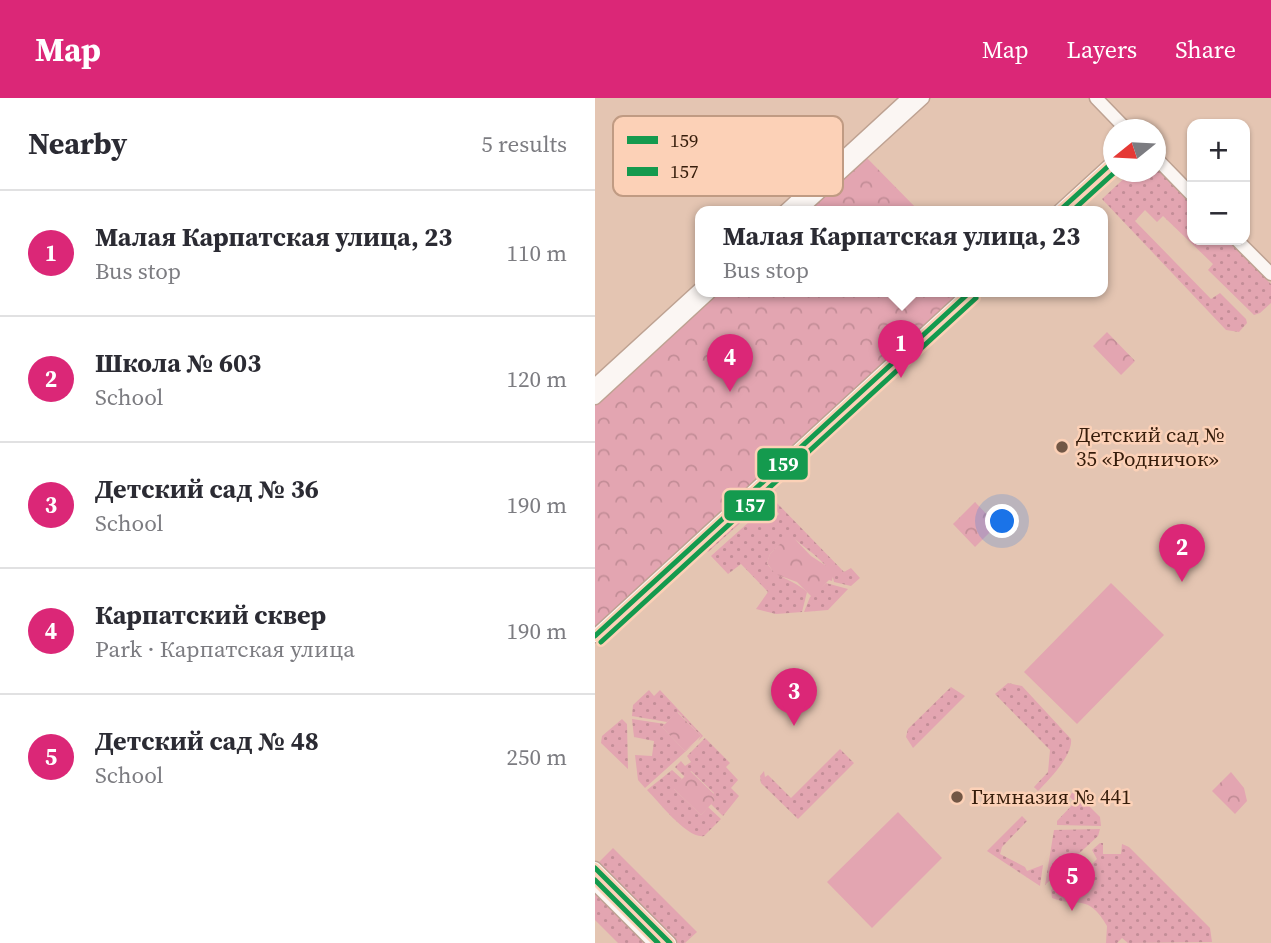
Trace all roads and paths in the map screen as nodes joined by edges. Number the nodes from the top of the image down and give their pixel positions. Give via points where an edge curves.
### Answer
1 (908, 98) edge
2 (923, 98) edge
3 (1096, 98) edge
4 (1116, 119) edge
5 (843, 158) edge
6 (1166, 168) edge
7 (843, 171) edge
8 (1103, 171) edge
9 (1187, 190) edge
10 (1065, 206) edge
11 (1242, 245) edge
12 (1271, 274) edge
13 (695, 294) edge
14 (705, 297) edge
15 (965, 297) edge
16 (595, 385) edge
17 (595, 398) edge
18 (595, 636) edge
19 (595, 868) edge
20 (595, 884) edge
21 (654, 943) edge
22 (670, 943) edge

1 - 5 street
2 - 7 street
3 - 4 street
6 - 9 street
8 - 10 street
11 - 12 street
13 - 16 street
14 - 17 street
15 - 18 street
19 - 22 street
20 - 21 street

